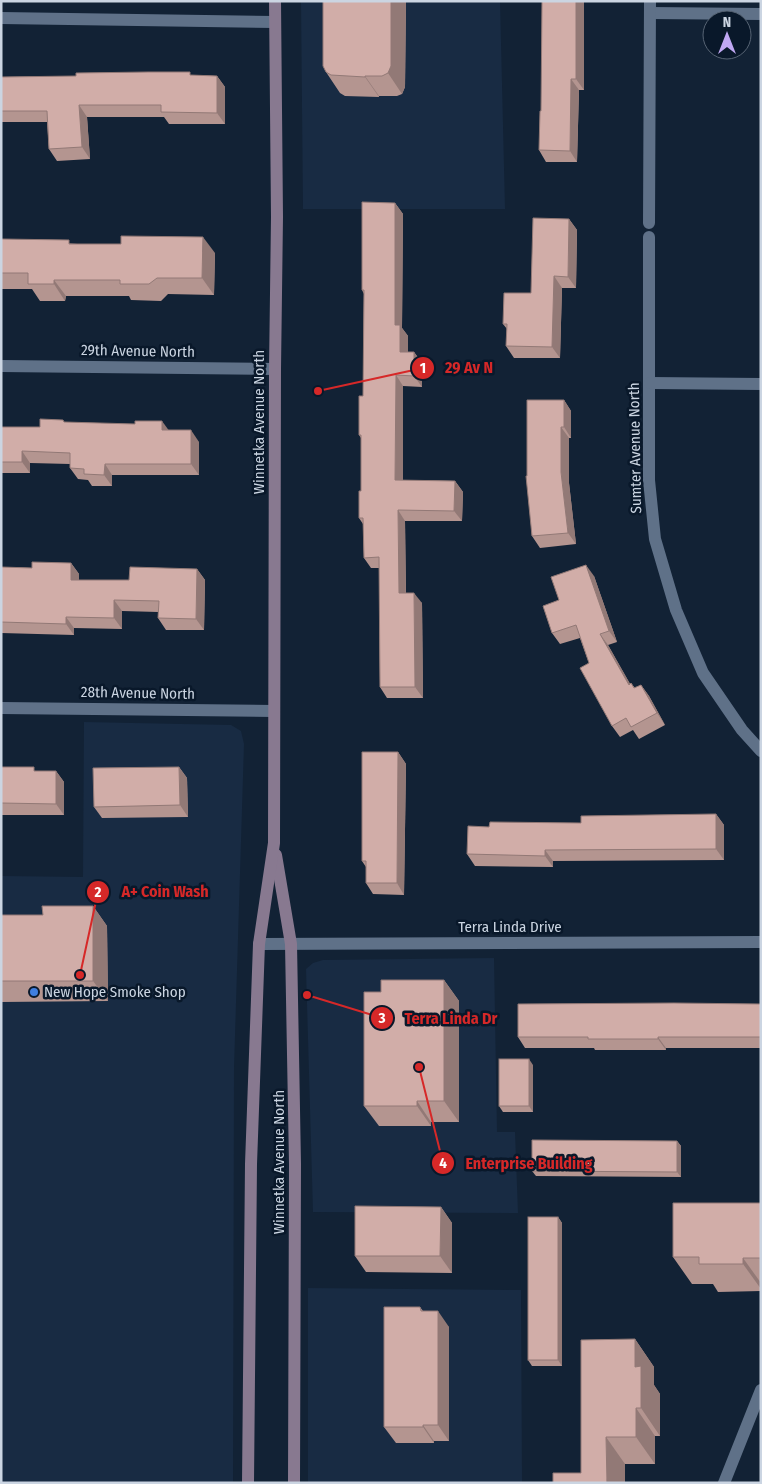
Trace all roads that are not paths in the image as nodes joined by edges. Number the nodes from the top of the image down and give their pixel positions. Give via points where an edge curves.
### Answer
1 (275, 1) edge
2 (650, 7) edge
3 (761, 14) edge
4 (1, 18) edge
5 (275, 22) junction
6 (649, 223) dead end
7 (649, 237) dead end
8 (1, 366) edge
9 (275, 369) junction
10 (650, 383) junction
11 (761, 384) edge
12 (1, 708) edge
13 (274, 711) junction
14 (761, 751) edge
15 (274, 843) junction
16 (761, 942) edge
17 (259, 944) junction
18 (291, 944) junction
19 (761, 1390) edge
20 (248, 1483) edge
21 (294, 1483) edge
22 (724, 1483) edge

1 - 5 main road, Winnetka Avenue North
2 - 3 street
2 - 6 street
4 - 5 street
5 - 9 main road, Winnetka Avenue North via 278,217
7 - 10 street, Sumter Avenue North
8 - 9 street, 29th Avenue North
9 - 13 main road, Winnetka Avenue North
10 - 11 street
10 - 14 street, Sumter Avenue North via 649,480 655,539 676,610 703,673 742,730
12 - 13 street, 28th Avenue North
13 - 15 main road, Winnetka Avenue North
15 - 17 main road, Winnetka Avenue North
15 - 18 main road, Winnetka Avenue North
16 - 18 street, Terra Linda Drive
17 - 18 street, Terra Linda Drive
17 - 20 main road, Winnetka Avenue North via 251,1164
18 - 21 main road, Winnetka Avenue North via 296,1164
19 - 22 street

